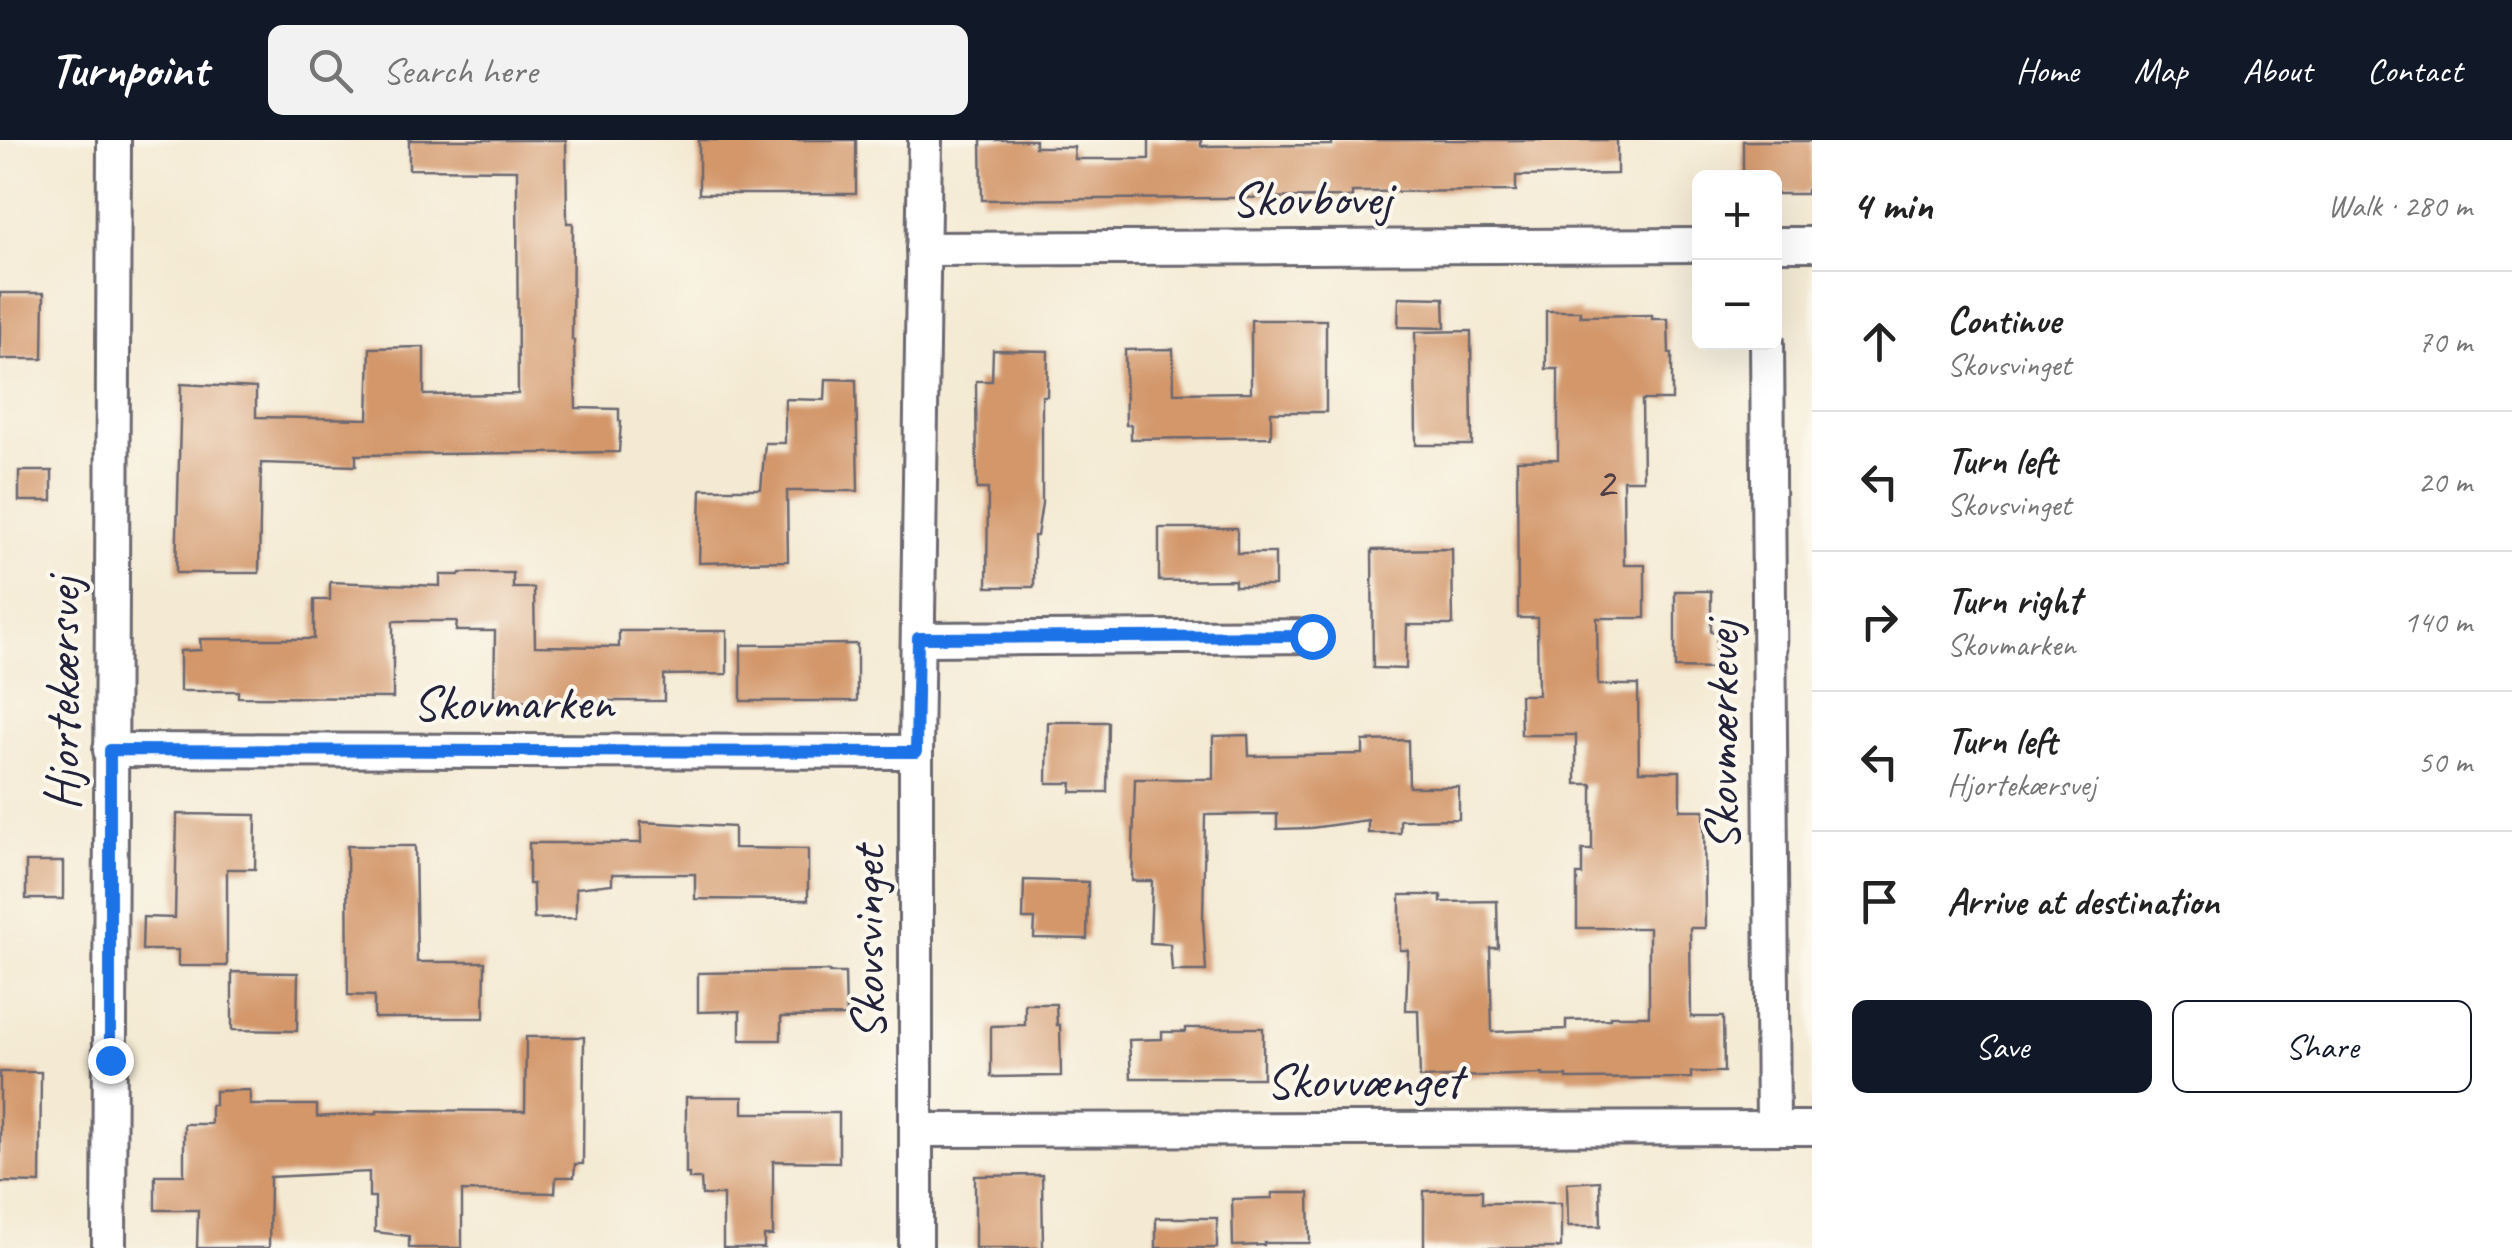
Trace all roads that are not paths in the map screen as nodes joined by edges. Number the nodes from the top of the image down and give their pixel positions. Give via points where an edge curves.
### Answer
1 (114, 140) edge
2 (925, 140) edge
3 (1782, 244) edge
4 (1812, 244) edge
5 (1692, 245) edge
6 (923, 249) junction
7 (1767, 350) edge
8 (1312, 636) dead end
9 (918, 638) junction
10 (110, 750) junction
11 (916, 752) junction
12 (1774, 1128) junction
13 (1812, 1128) edge
14 (917, 1130) junction
15 (110, 1248) edge
16 (916, 1248) edge

1 - 10 street, Hjortekærsvej
2 - 6 street, Skovsvinget
3 - 4 street
5 - 6 street, Skovbovej
6 - 9 street, Skovsvinget
7 - 12 street, Skovmærkevej
8 - 9 street
9 - 11 street, Skovsvinget
10 - 11 street, Skovmarken
10 - 15 street, Hjortekærsvej
11 - 14 street, Skovsvinget
12 - 13 street, Skovvænget
12 - 14 street, Skovvænget
14 - 16 street, Skovsvinget

